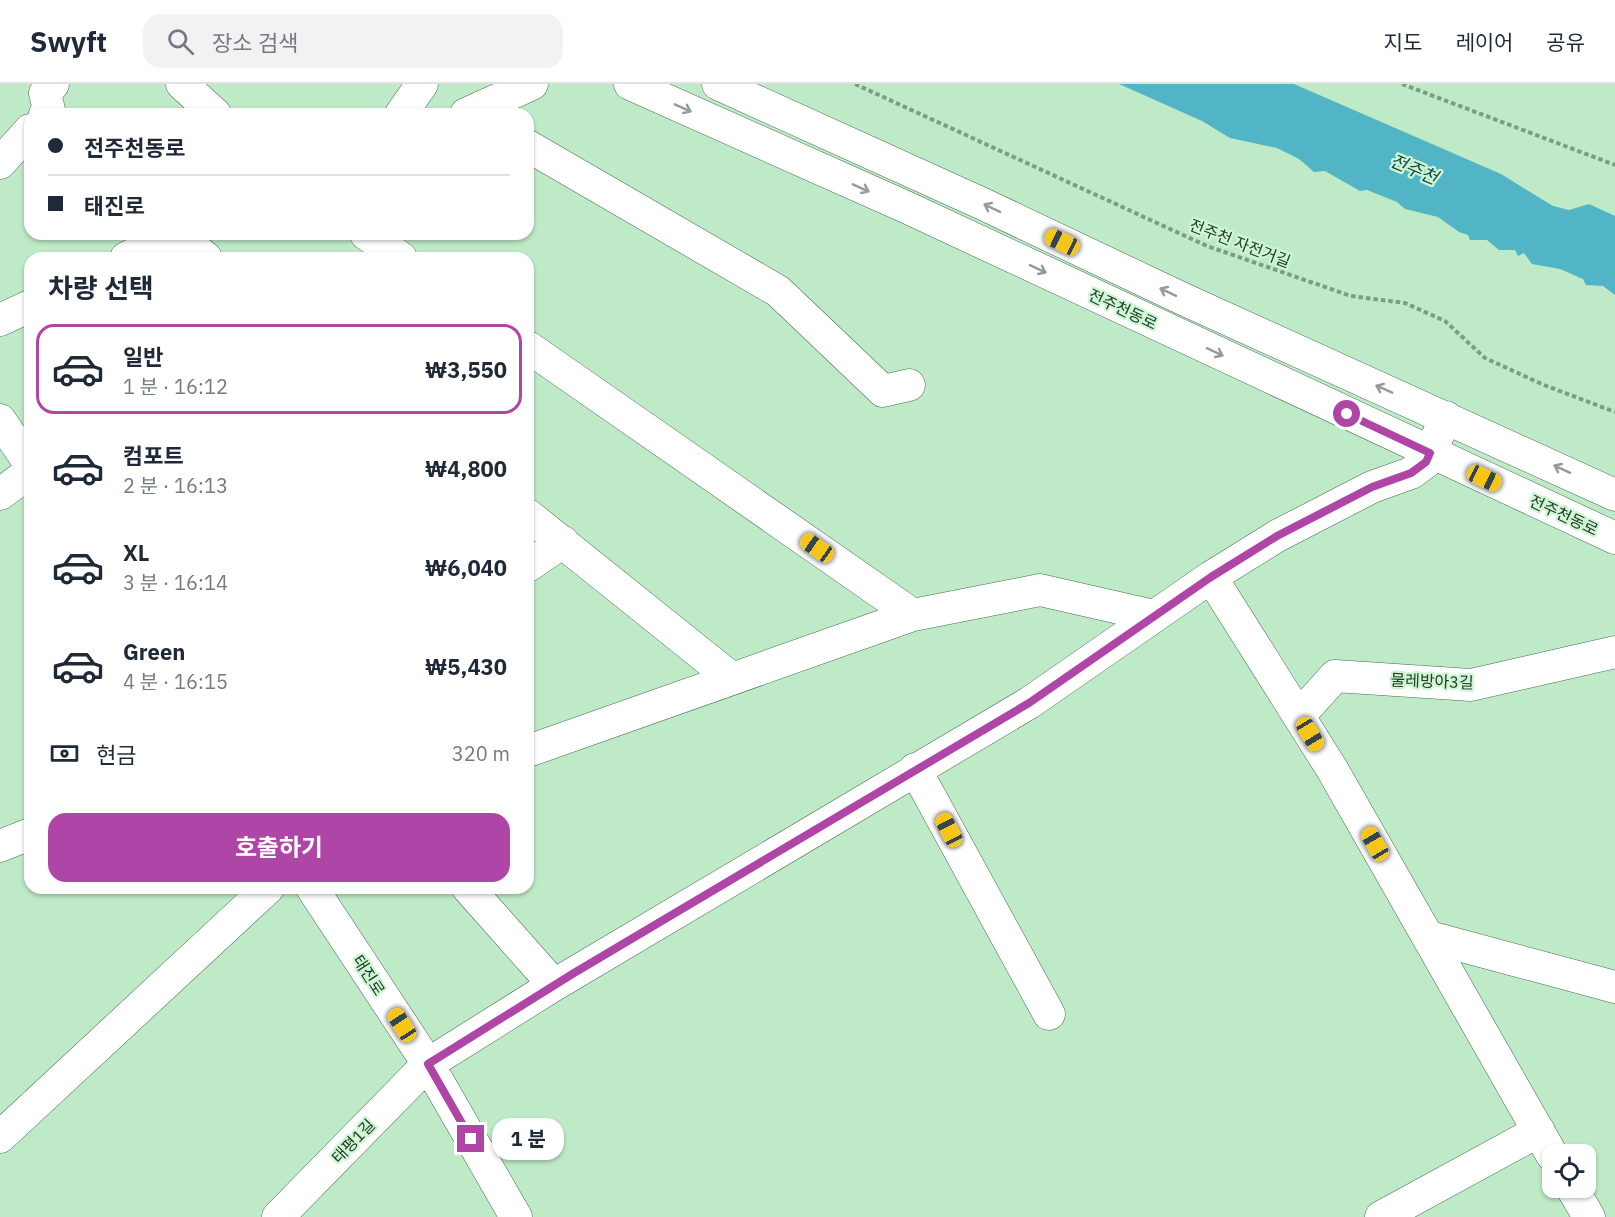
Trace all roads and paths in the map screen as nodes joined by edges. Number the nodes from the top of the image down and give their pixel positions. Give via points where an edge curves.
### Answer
1 (53, 84) edge
2 (182, 84) edge
3 (422, 84) edge
4 (532, 84) edge
5 (630, 84) edge
6 (718, 84) edge
7 (855, 84) edge
8 (1402, 84) edge
9 (49, 108) edge
10 (208, 108) edge
11 (405, 108) edge
12 (482, 108) edge
13 (24, 137) edge
14 (534, 149) edge
15 (0, 163) edge
16 (1615, 165) edge
17 (163, 240) edge
18 (183, 240) edge
19 (375, 240) edge
20 (138, 252) edge
21 (198, 252) edge
22 (392, 252) edge
23 (24, 309) edge
24 (0, 320) edge
25 (534, 351) edge
26 (909, 385) dead end
27 (1615, 412) edge
28 (1446, 417) junction
29 (0, 420) edge
30 (1430, 453) junction
31 (24, 455) edge
32 (24, 476) edge
33 (0, 494) edge
34 (1615, 495) edge
35 (534, 520) edge
36 (1615, 538) edge
37 (563, 542) junction
38 (534, 562) edge
39 (1211, 577) junction
40 (913, 615) junction
41 (1154, 616) junction
42 (1615, 651) edge
43 (730, 677) junction
44 (1299, 716) junction
45 (534, 749) edge
46 (915, 769) junction
47 (24, 836) edge
48 (0, 846) edge
49 (262, 894) edge
50 (316, 894) edge
51 (473, 894) edge
52 (1429, 937) junction
53 (554, 985) junction
54 (1615, 987) edge
55 (1049, 1014) dead end
56 (428, 1064) junction
57 (0, 1137) edge
58 (1546, 1143) edge
59 (1578, 1198) edge
60 (278, 1217) edge
61 (516, 1217) edge
62 (1381, 1217) edge
63 (1589, 1217) edge

1 - 9 street via 45,93
2 - 10 street
3 - 11 street
4 - 12 street
5 -> 30 street, 전주천동로 via 908,208
28 -> 6 street
7 - 27 path, 전주천 자전거길 via 1207,246 1351,296 1405,303 1444,321 1485,358
8 - 16 path
13 - 15 street
14 - 26 street via 778,291 883,391
17 - 20 street
18 - 21 street
19 - 22 street
23 - 24 street
25 - 40 street
28 - 30 street
34 -> 28 street
29 - 31 street
30 - 36 street, 전주천동로
30 - 39 street, 태평1길 via 1426,462 1411,473 1350,498 1277,536
32 - 33 street
35 - 37 street
37 - 38 street
37 - 43 street
39 - 41 street, 태평1길
39 - 44 street
40 - 41 street via 1040,590
40 - 43 street
41 - 46 street, 태평1길 via 1029,703
42 - 44 street, 물레방아3길 via 1471,685 1335,676
43 - 45 street
44 - 52 street
46 - 53 street, 태평1길
46 - 55 street
47 - 48 street
49 - 57 street
50 - 56 street, 태진로
51 - 53 street
52 - 54 street
52 - 58 street
53 - 56 street, 태평1길
56 - 60 street, 태평1길
56 - 61 street, 태진로
58 - 62 street
59 - 63 street

